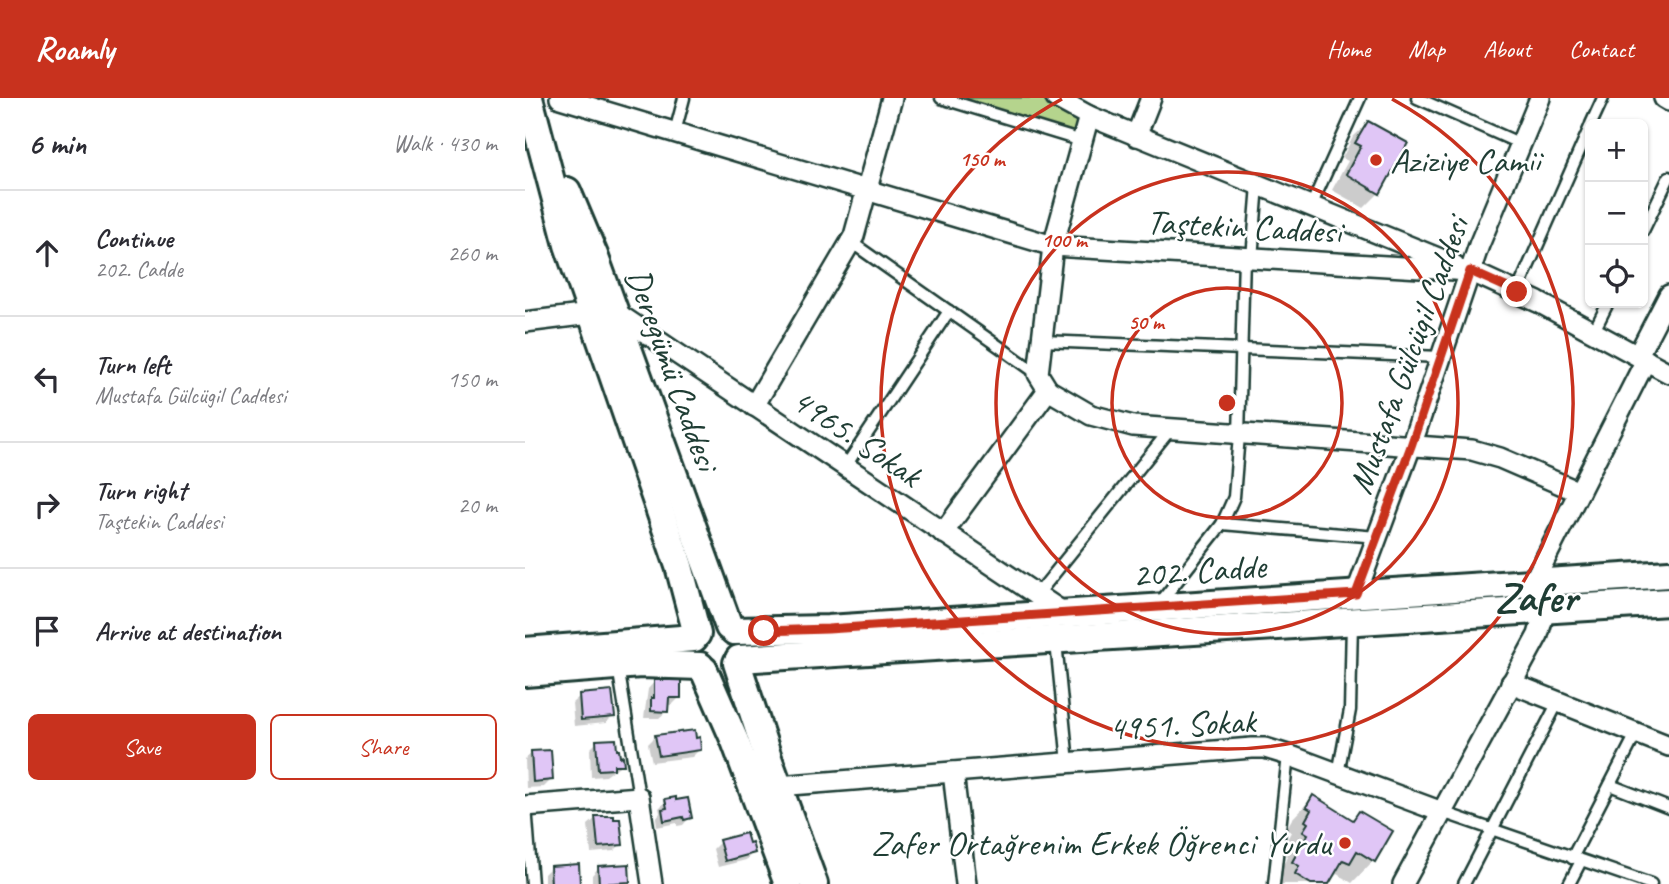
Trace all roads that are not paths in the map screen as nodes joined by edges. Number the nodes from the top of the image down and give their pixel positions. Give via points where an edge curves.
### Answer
1 (529, 98) edge
2 (560, 98) edge
3 (684, 98) edge
4 (892, 98) edge
5 (941, 98) edge
6 (1056, 98) edge
7 (1150, 98) edge
8 (1360, 98) edge
9 (1417, 98) edge
10 (1540, 98) edge
11 (1603, 98) edge
12 (1664, 98) edge
13 (1669, 101) edge
14 (1089, 116) junction
15 (1594, 119) edge
16 (675, 132) junction
17 (1136, 136) junction
18 (1585, 139) edge
19 (1082, 141) junction
20 (1521, 144) junction
21 (1669, 177) edge
22 (1258, 185) junction
23 (867, 191) junction
24 (1311, 206) junction
25 (1648, 221) edge
26 (851, 242) junction
27 (1053, 246) junction
28 (1248, 257) junction
29 (1470, 271) junction
30 (1517, 292) junction
31 (1669, 295) edge
32 (1606, 308) edge
33 (949, 311) junction
34 (603, 313) junction
35 (525, 322) edge
36 (1594, 331) junction
37 (1042, 341) junction
38 (1241, 349) junction
39 (1441, 358) junction
40 (1642, 358) junction
41 (1669, 373) edge
42 (1043, 382) junction
43 (754, 406) junction
44 (1169, 431) junction
45 (1239, 435) junction
46 (1411, 446) junction
47 (845, 467) junction
48 (1579, 492) junction
49 (1222, 524) junction
50 (943, 533) junction
51 (1377, 537) junction
52 (1669, 574) edge
53 (1541, 583) junction
54 (1356, 594) junction
55 (1037, 595) junction
56 (1661, 606) edge
57 (1156, 607) junction
58 (1545, 610) junction
59 (1064, 614) junction
60 (1352, 622) junction
61 (732, 629) junction
62 (695, 636) junction
63 (1056, 642) junction
64 (525, 652) edge
65 (738, 661) junction
66 (618, 665) junction
67 (702, 668) junction
68 (525, 673) edge
69 (1511, 684) junction
70 (1558, 702) junction
71 (1636, 734) junction
72 (1669, 747) edge
73 (1288, 755) junction
74 (1068, 763) junction
75 (953, 772) junction
76 (1338, 774) junction
77 (1609, 785) junction
78 (778, 786) junction
79 (639, 797) junction
80 (526, 806) edge
81 (1669, 808) edge
82 (1442, 812) junction
83 (1492, 829) junction
84 (1577, 859) junction
85 (1620, 880) edge
86 (532, 884) edge
87 (652, 884) edge
88 (788, 884) edge
89 (814, 884) edge
90 (966, 884) edge
91 (1273, 884) edge
92 (1403, 884) edge
93 (1464, 884) edge
94 (1569, 884) edge
95 (1651, 884) edge

1 - 34 main road, Deregümü Caddesi via 568,245
2 - 16 street, Taştekin Caddesi
3 - 16 lane
4 - 23 street
5 - 19 lane
6 - 14 street
7 - 17 street
8 - 24 lane
9 - 20 lane
10 - 20 street, Mustafa Gülcügil Caddesi
11 - 15 lane
12 - 13 street
14 - 17 street
14 - 19 street
16 - 23 street, Taştekin Caddesi
17 - 22 street
18 - 30 lane
19 - 27 street
20 - 29 street, Mustafa Gülcügil Caddesi
21 - 25 lane
22 - 24 street
22 - 28 lane
23 - 26 street
23 - 27 street, Taştekin Caddesi
24 - 29 street
26 - 33 lane
26 - 43 street
27 - 28 street, Taştekin Caddesi
27 - 37 street
28 - 29 street, Taştekin Caddesi
28 - 38 lane
29 - 30 street, Taştekin Caddesi
29 - 39 street, Mustafa Gülcügil Caddesi
30 - 36 street, Taştekin Caddesi
31 - 40 street
32 - 36 lane
33 - 42 lane
33 - 47 lane
34 - 35 street
34 - 43 street, 4965. Sokak
34 - 61 main road, Deregümü Caddesi
34 - 62 main road, Deregümü Caddesi via 679,566
36 - 40 street, Taştekin Caddesi
37 - 38 lane
37 - 42 street
38 - 39 lane
38 - 45 lane
39 - 46 street, Mustafa Gülcügil Caddesi
40 - 41 street, Taştekin Caddesi
40 - 48 street
42 - 44 street via 1091,415
42 - 50 street
43 - 47 street, 4965. Sokak
44 - 45 street
44 - 55 lane
45 - 46 street
45 - 49 lane via 1234,497
46 - 48 street via 1485,453
46 - 51 street, Mustafa Gülcügil Caddesi
47 - 50 street, 4965. Sokak
48 - 53 street
49 - 51 lane
49 - 57 lane
50 - 55 street, 4965. Sokak
51 - 54 street, Mustafa Gülcügil Caddesi
52 - 53 main road, 202. Cadde
53 - 54 main road, 202. Cadde
53 - 58 street
54 - 57 main road, 202. Cadde
55 - 59 street, 4965. Sokak
56 - 58 main road, 202. Cadde
57 - 59 main road, 202. Cadde
58 - 60 main road, 202. Cadde
58 - 69 street via 1538,635
59 - 61 main road, 202. Cadde via 828,629
60 - 63 main road, 202. Cadde
60 - 76 lane via 1350,710
61 - 62 main road via 708,625
61 - 65 main road via 741,645
62 - 64 main road
62 - 67 main road via 692,654
63 - 65 main road, 202. Cadde
63 - 74 lane
65 - 67 main road via 716,674
65 - 78 main road
66 - 67 main road
66 - 68 main road
66 - 79 lane
67 - 88 main road via 735,741
69 - 70 street
69 - 82 street
70 - 71 street
70 - 83 lane
71 - 72 street
71 - 77 lane
73 - 74 street, 4951. Sokak via 1252,748
73 - 76 street, 4951. Sokak
73 - 91 lane
74 - 75 street, 4951. Sokak
75 - 78 street, 4951. Sokak
75 - 90 street
76 - 82 street, 4951. Sokak
77 - 81 lane
77 - 84 lane
78 - 89 main road
79 - 80 street
79 - 87 street
80 - 86 lane
82 - 83 lane, 4951. Sokak
82 - 92 street
83 - 84 lane, 4951. Sokak
83 - 93 lane
84 - 85 lane, 4951. Sokak
84 - 94 lane
85 - 95 lane, 4951. Sokak

